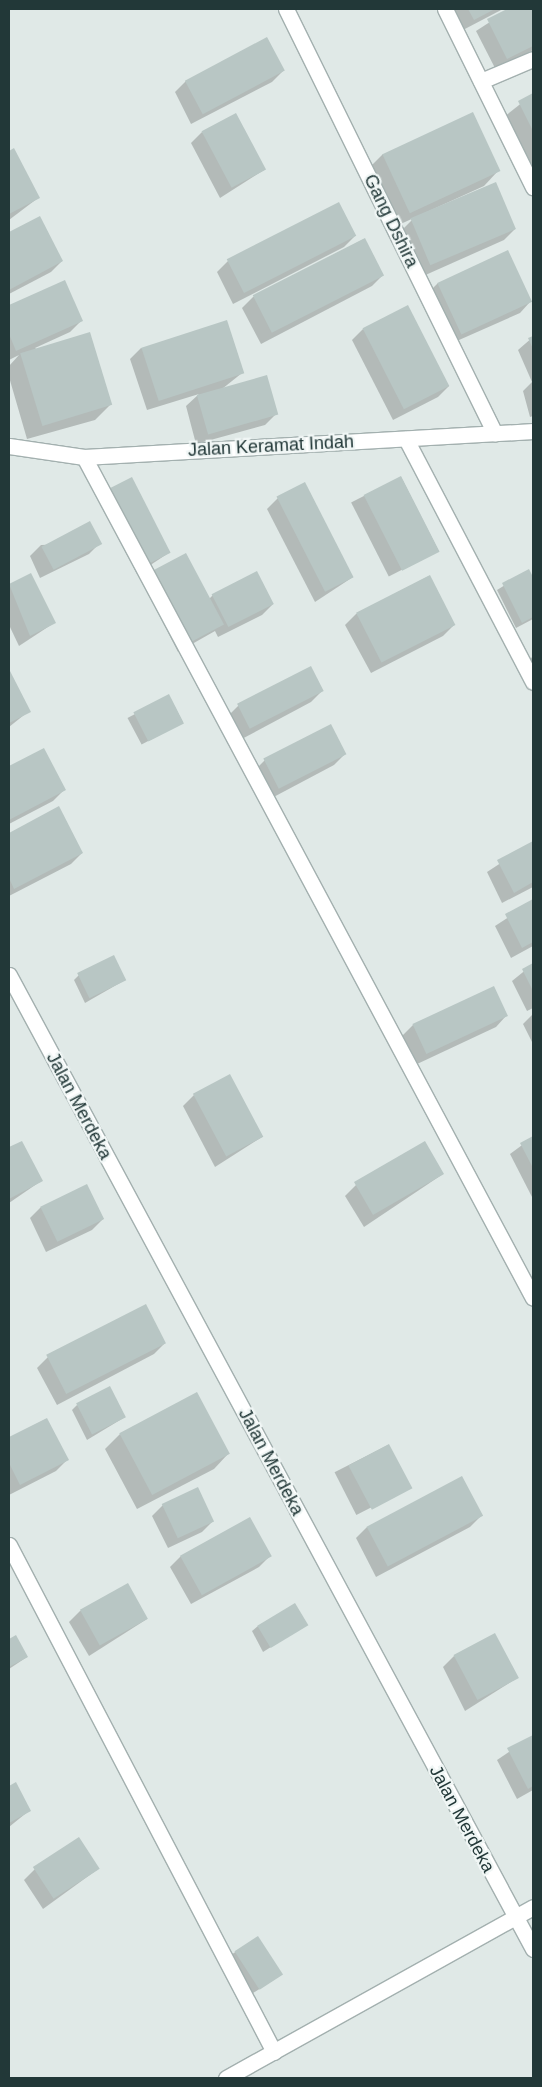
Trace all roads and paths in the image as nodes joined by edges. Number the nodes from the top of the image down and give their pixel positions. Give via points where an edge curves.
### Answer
1 (286, 9) edge
2 (445, 9) edge
3 (533, 59) edge
4 (481, 81) junction
5 (533, 187) edge
6 (533, 431) edge
7 (495, 433) junction
8 (406, 439) junction
9 (10, 443) edge
10 (84, 457) junction
11 (533, 682) edge
12 (9, 975) edge
13 (533, 1298) edge
14 (9, 1546) edge
15 (533, 1907) edge
16 (515, 1917) junction
17 (533, 1949) edge
18 (274, 2052) junction
19 (226, 2078) edge

1 - 7 street, Gang Dshira
2 - 4 street
3 - 4 street
4 - 5 street
6 - 7 street, Jalan Keramat Indah
7 - 8 street, Jalan Keramat Indah
8 - 10 street, Jalan Keramat Indah
8 - 11 street
9 - 10 street, Jalan Keramat Indah
10 - 13 street
12 - 16 street, Jalan Merdeka
14 - 18 street
15 - 16 street
16 - 17 street, Jalan Merdeka
16 - 18 street
18 - 19 street

